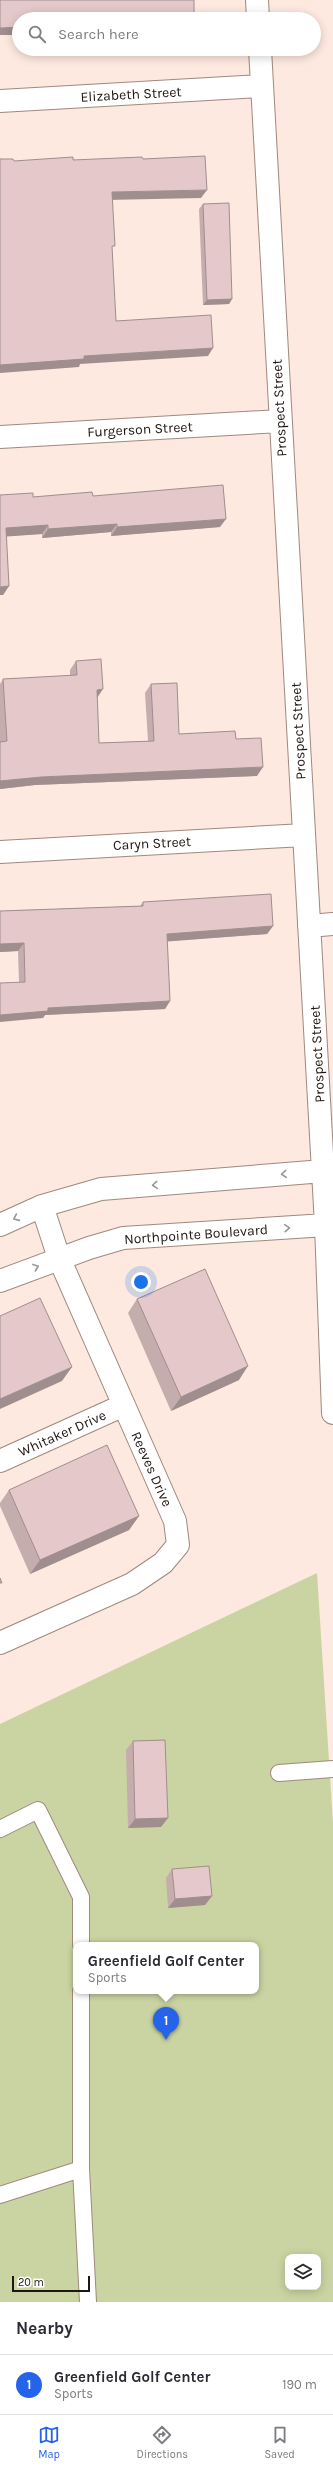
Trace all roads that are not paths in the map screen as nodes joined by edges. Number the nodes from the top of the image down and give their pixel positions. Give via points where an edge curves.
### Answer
1 (257, 0) edge
2 (258, 12) edge
3 (260, 56) edge
4 (262, 86) junction
5 (0, 101) edge
6 (280, 421) junction
7 (0, 437) edge
8 (304, 835) junction
9 (0, 852) edge
10 (333, 924) edge
11 (309, 926) junction
12 (323, 1171) junction
13 (42, 1206) junction
14 (0, 1225) edge
15 (326, 1225) junction
16 (59, 1258) junction
17 (0, 1281) edge
18 (124, 1405) junction
19 (333, 1413) edge
20 (0, 1461) edge
21 (0, 1643) edge
22 (333, 1769) edge
23 (279, 1773) dead end
24 (0, 1829) edge
25 (81, 1942) edge
26 (81, 1994) edge
27 (82, 2169) junction
28 (0, 2195) edge
29 (88, 2302) edge

1 - 2 street
3 - 4 street, Prospect Street
4 - 5 street, Elizabeth Street
4 - 6 street, Prospect Street
6 - 7 street, Furgerson Street
6 - 8 street, Prospect Street
8 - 9 street, Caryn Street
8 - 11 street, Prospect Street
10 - 11 street
11 - 12 street, Prospect Street
12 -> 13 street via 101,1189
12 - 15 street, Prospect Street
13 -> 14 street
13 - 16 street, Reeves Drive
16 -> 15 street, Northpointe Boulevard via 123,1238
15 - 19 street, Prospect Street
17 -> 16 street, Northpointe Boulevard
16 - 18 street, Reeves Drive
18 - 20 street, Whitaker Drive
18 - 21 street, Reeves Drive via 175,1521 178,1545 162,1563 132,1584
22 - 23 lane
24 - 25 lane via 38,1810 81,1897
26 - 27 lane
27 - 28 lane
27 - 29 lane

